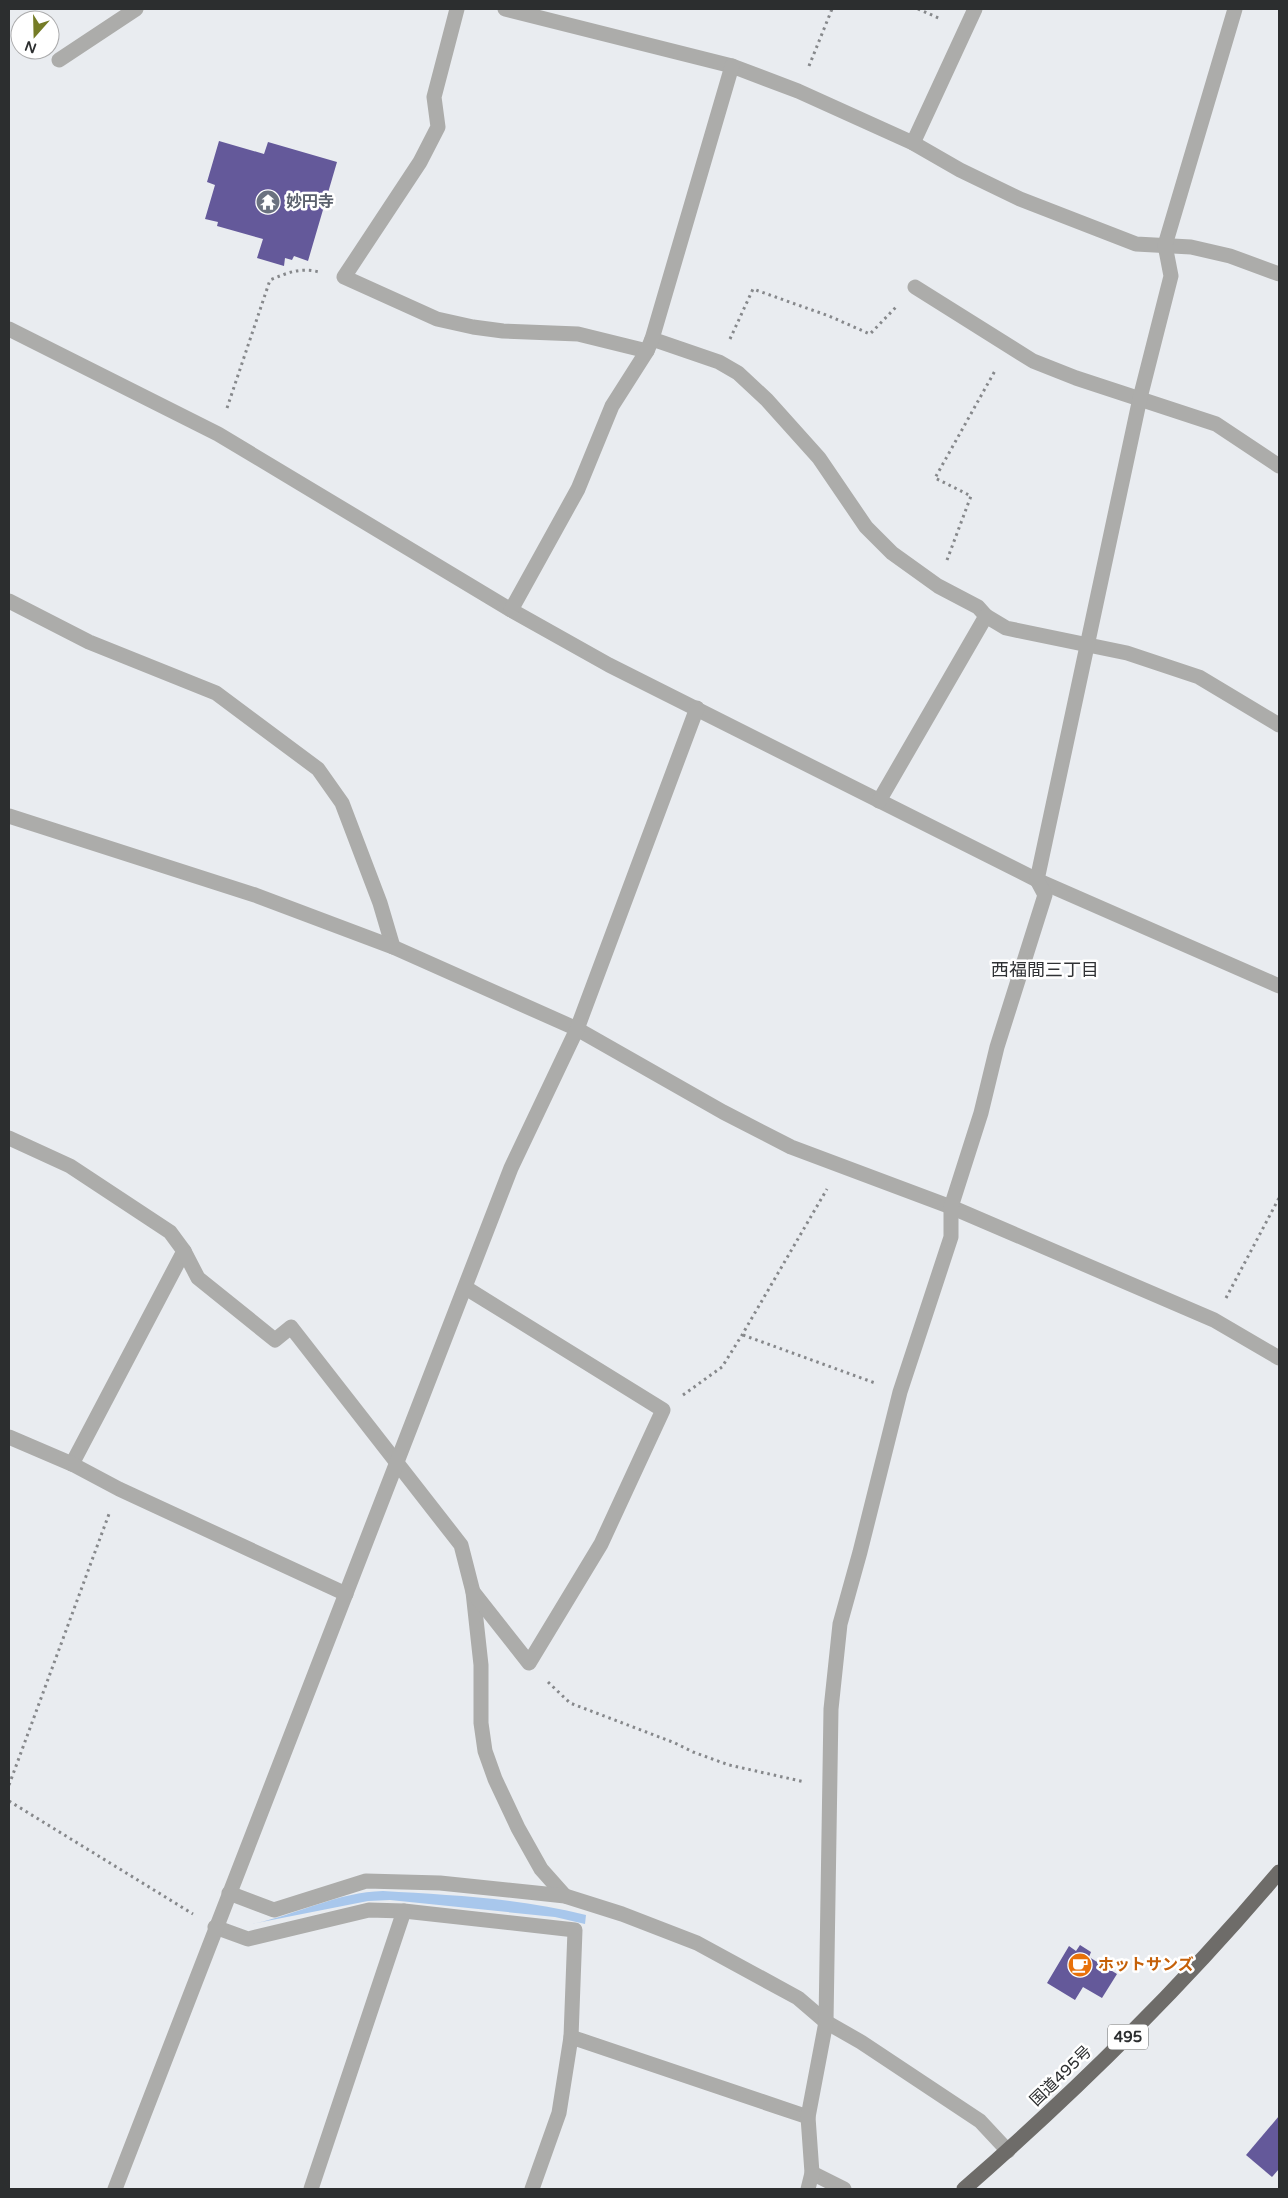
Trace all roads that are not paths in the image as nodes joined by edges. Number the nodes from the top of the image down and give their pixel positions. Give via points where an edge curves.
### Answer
1 (136, 9) edge
2 (457, 9) edge
3 (505, 9) edge
4 (975, 9) edge
5 (1235, 9) edge
6 (60, 59) edge
7 (732, 66) junction
8 (913, 143) junction
9 (1164, 245) junction
10 (1279, 274) edge
11 (915, 287) road end
12 (9, 329) edge
13 (650, 345) junction
14 (1140, 398) junction
15 (1279, 466) edge
16 (9, 601) edge
17 (511, 610) junction
18 (986, 616) junction
19 (1086, 645) junction
20 (697, 708) junction
21 (1279, 725) edge
22 (879, 801) junction
23 (9, 816) edge
24 (1037, 880) junction
25 (393, 947) junction
26 (1279, 986) edge
27 (577, 1029) junction
28 (9, 1138) edge
29 (951, 1207) junction
30 (184, 1251) junction
31 (466, 1288) junction
32 (1279, 1358) edge
33 (9, 1437) edge
34 (72, 1464) junction
35 (397, 1465) junction
36 (473, 1592) junction
37 (346, 1594) junction
38 (1279, 1872) edge
39 (229, 1894) junction
40 (565, 1896) junction
41 (404, 1912) junction
42 (215, 1927) junction
43 (826, 2022) junction
44 (571, 2038) junction
45 (808, 2116) junction
46 (1008, 2151) junction
47 (812, 2173) junction
48 (115, 2189) edge
49 (311, 2189) edge
50 (532, 2189) edge
51 (808, 2189) edge
52 (844, 2189) edge
53 (964, 2189) edge

1 - 6 street
2 - 13 street via 434,97 438,127 420,162 344,277 438,319 473,327 578,334
3 - 7 street
4 - 8 street
5 - 9 street
7 - 8 street via 798,91
7 - 13 street
8 - 9 street via 960,170 1020,198 1136,244
9 - 10 street via 1230,256
9 - 14 street via 1171,276
11 - 14 street via 1033,361
12 - 17 street via 218,434
13 - 17 street via 612,406 578,490
13 - 18 street via 720,362 738,373 819,458 866,527 892,554 938,586 978,607
14 - 15 street via 1216,424
14 - 19 street
16 - 25 street via 89,642 216,693 318,769 342,803
17 - 20 street via 609,665
18 - 19 street via 1006,628
18 - 22 street
19 - 21 street via 1127,653 1198,677
19 - 24 street
20 - 22 street
20 - 27 street
22 - 24 street
23 - 25 street via 255,895
24 - 26 street
24 - 29 street via 1045,894 996,1046 981,1113
25 - 27 street
27 - 29 street via 791,1147
27 - 31 street via 511,1168
28 - 30 street via 70,1166 170,1232
29 - 32 street via 1214,1320
29 - 43 street via 951,1236 900,1392 840,1624 830,1709
30 - 34 street
30 - 35 street via 198,1278 274,1340 291,1327
31 - 35 street
31 - 36 street via 663,1410 601,1544 529,1663
33 - 34 street
34 - 37 street
35 - 36 street via 460,1545
35 - 37 street
36 - 40 street via 485,1750 518,1828 541,1869
37 - 39 street
38 - 46 highway, 国道495号 / 495 via 1233,1927 1149,2016
39 - 40 street via 274,1910 366,1881 440,1883
39 - 42 street
40 - 43 street via 697,1943 798,1998
41 - 42 street via 369,1910 248,1939
41 - 44 street via 575,1930
41 - 49 street
42 - 48 street
43 - 45 street
43 - 46 street via 980,2121
44 - 45 street
44 - 50 street via 559,2113
45 - 47 street
46 - 53 highway, 国道495号 / 495
47 - 51 street
47 - 52 street

